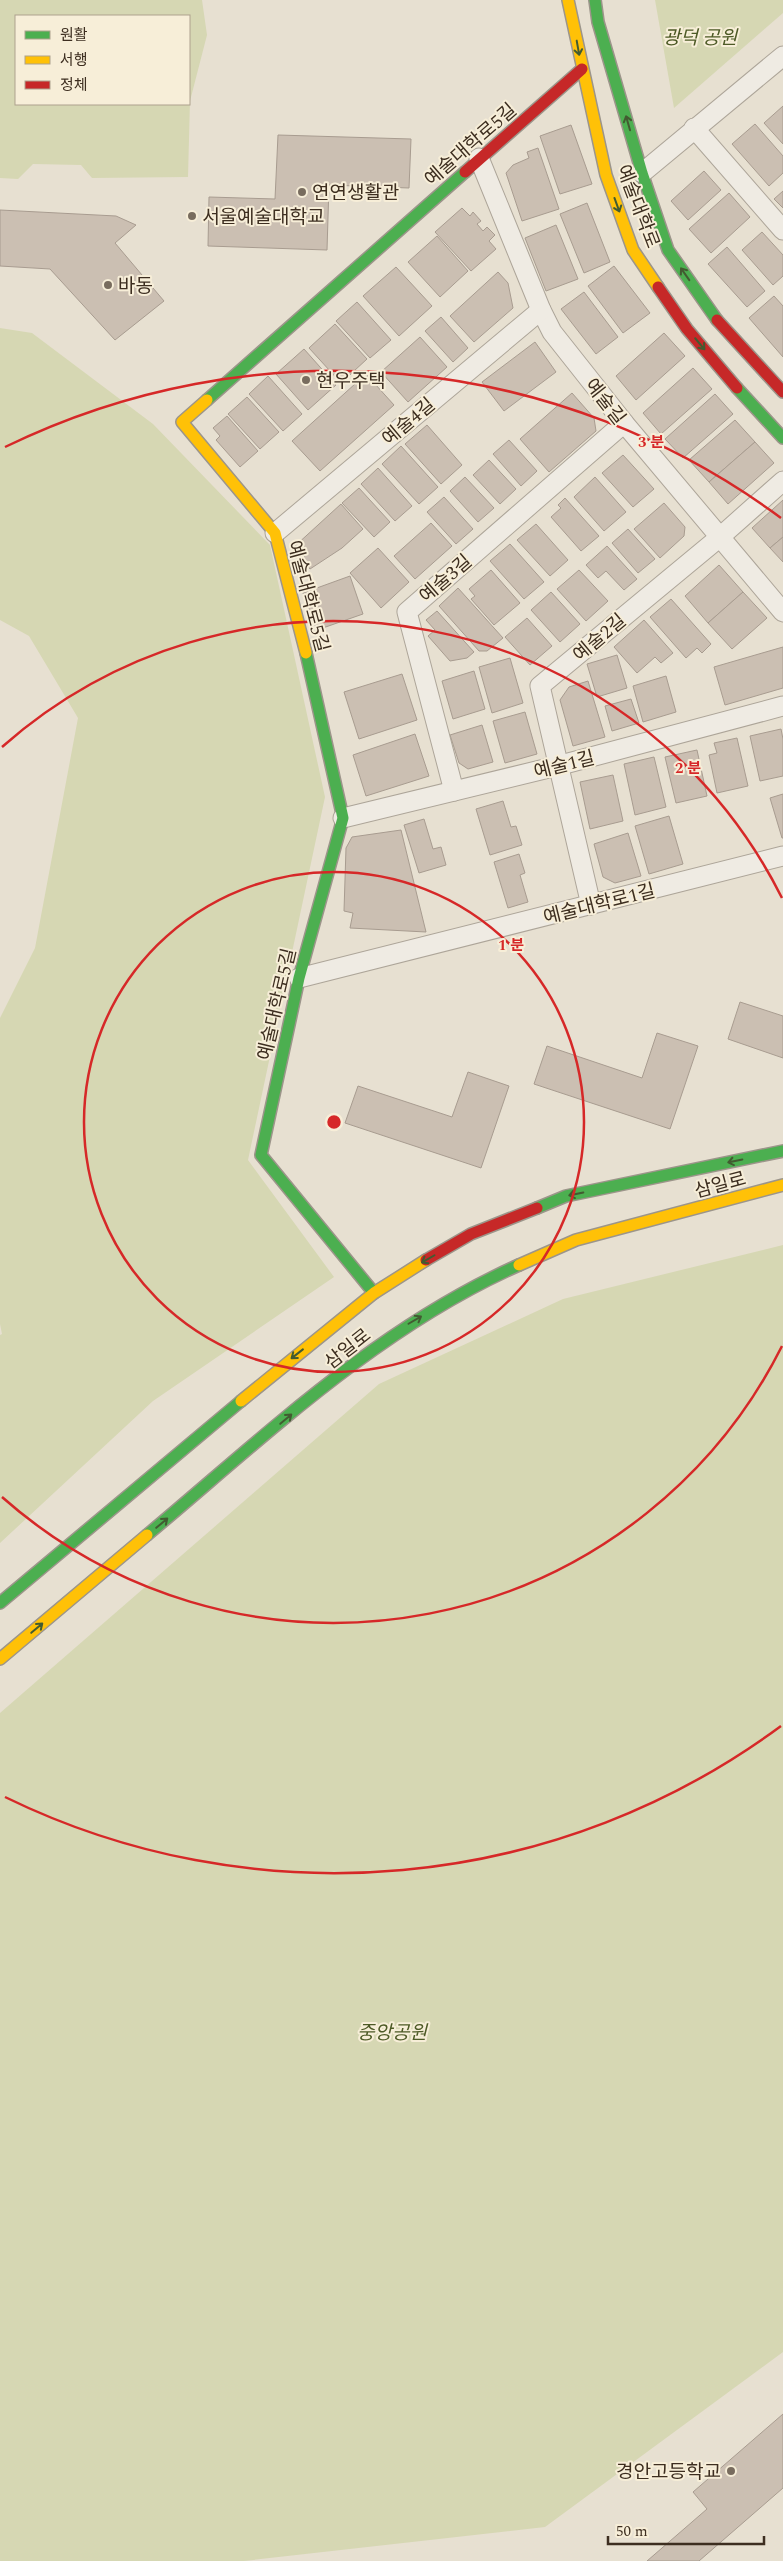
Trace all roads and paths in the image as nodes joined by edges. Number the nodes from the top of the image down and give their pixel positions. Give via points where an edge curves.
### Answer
1 (568, 0) edge
2 (595, 0) edge
3 (783, 56) edge
4 (582, 69) junction
5 (694, 128) junction
6 (480, 158) junction
7 (642, 172) junction
8 (783, 230) edge
9 (541, 310) junction
10 (783, 392) edge
11 (624, 423) junction
12 (783, 438) edge
13 (783, 481) edge
14 (274, 533) junction
15 (720, 537) junction
16 (783, 612) edge
17 (783, 706) edge
18 (557, 766) junction
19 (454, 791) junction
20 (343, 818) junction
21 (783, 856) edge
22 (591, 905) junction
23 (299, 978) junction
24 (783, 1151) edge
25 (783, 1185) edge
26 (374, 1293) junction
27 (0, 1603) edge
28 (0, 1659) edge

1 -> 4 street, 예술대학로
7 -> 2 street, 예술대학로 via 598,22
3 - 5 street
4 - 6 street, 예술대학로5길
4 -> 12 street, 예술대학로 via 606,174 633,250 687,329
5 - 7 street
5 - 8 street
6 - 9 street, 예술길
6 - 14 street, 예술대학로5길 via 182,422
10 -> 7 street, 예술대학로 via 715,318 668,250
9 - 11 street, 예술길 via 552,332
9 - 14 street, 예술4길
11 - 15 street, 예술길
11 - 19 street, 예술3길 via 407,612
13 - 15 street
14 - 20 street, 예술대학로5길 via 310,669
15 - 16 street, 예술길
15 - 18 street, 예술2길 via 540,686
17 - 18 street, 예술1길
18 - 19 street, 예술1길
18 - 22 street
19 - 20 street, 예술1길
20 - 23 street, 예술대학로5길
21 - 22 street, 예술대학로1길
22 - 23 street, 예술대학로1길
23 - 26 street, 예술대학로5길 via 261,1154
24 -> 26 street, 삼일로 via 566,1196 471,1234
28 -> 25 street, 삼일로 via 310,1398 396,1332 483,1281 576,1240
26 -> 27 street, 삼일로 via 282,1366

